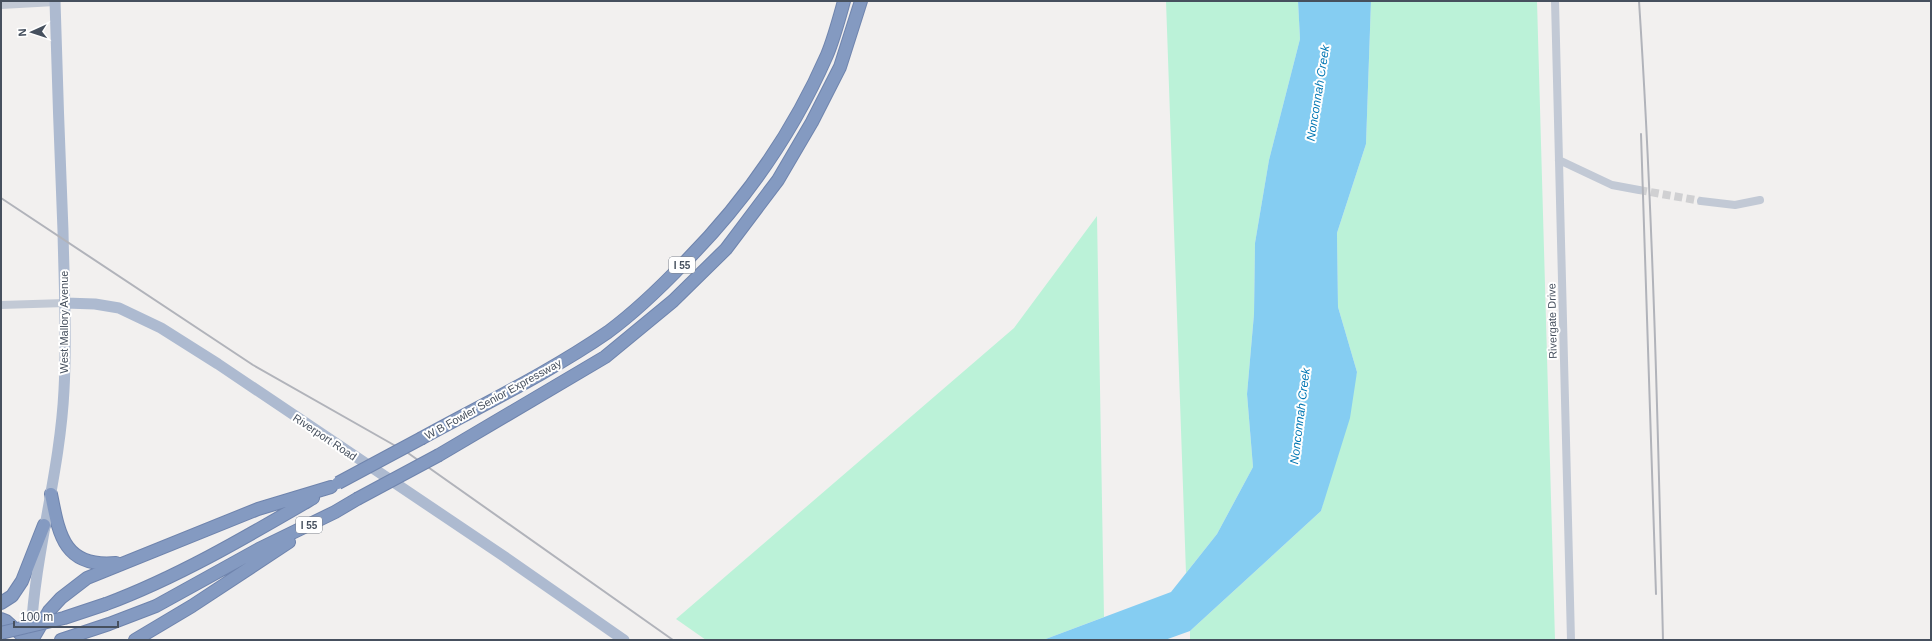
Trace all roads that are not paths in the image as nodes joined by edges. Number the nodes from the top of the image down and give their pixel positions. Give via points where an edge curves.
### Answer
1 (55, 1) edge
2 (844, 1) edge
3 (861, 1) edge
4 (1555, 1) edge
5 (1, 5) edge
6 (1559, 160) junction
7 (1639, 190) tunnel mouth
8 (1760, 200) dead end
9 (1701, 201) tunnel mouth
10 (65, 303) junction
11 (1, 305) edge
12 (334, 485) junction
13 (50, 494) junction
14 (44, 525) junction
15 (259, 555) junction
16 (126, 562) junction
17 (1, 603) edge
18 (1, 619) edge
19 (1, 633) edge
20 (27, 640) edge
21 (32, 640) edge
22 (60, 640) edge
23 (135, 640) edge
24 (624, 640) edge
25 (1572, 640) edge

1 - 5 street
1 - 10 main road, West Mallory Avenue
2 - 12 highway, W B Fowler Senior Expressway / I 55, bridge via 827,54 800,112 761,174 716,231 660,287 609,331 560,362
3 - 15 highway, W B Fowler Senior Expressway / I 55, bridge via 840,67 778,180 726,249 673,301 604,357 439,455
4 - 6 street, Rivergate Drive
6 - 7 street via 1612,185
6 - 25 street, Rivergate Drive
8 - 9 street via 1735,205
10 - 11 street, Riverport Road
10 - 13 main road, West Mallory Avenue via 64,390 59,450
10 - 24 main road, Riverport Road via 95,304 129,312 161,328 502,555
12 - 16 highway via 258,509
12 - 19 highway, W B Fowler Senior Expressway / I 55, bridge via 192,566 135,593 64,618
13 - 14 main road, West Mallory Avenue
13 - 16 highway via 58,532 68,548 84,560 93,563
14 - 17 highway via 22,580 12,596
14 - 21 main road, West Mallory Avenue via 32,610
15 - 22 highway, W B Fowler Senior Expressway / I 55 via 156,606
15 - 23 highway via 192,606
16 - 21 highway via 87,578 61,598 49,611
18 - 20 highway

